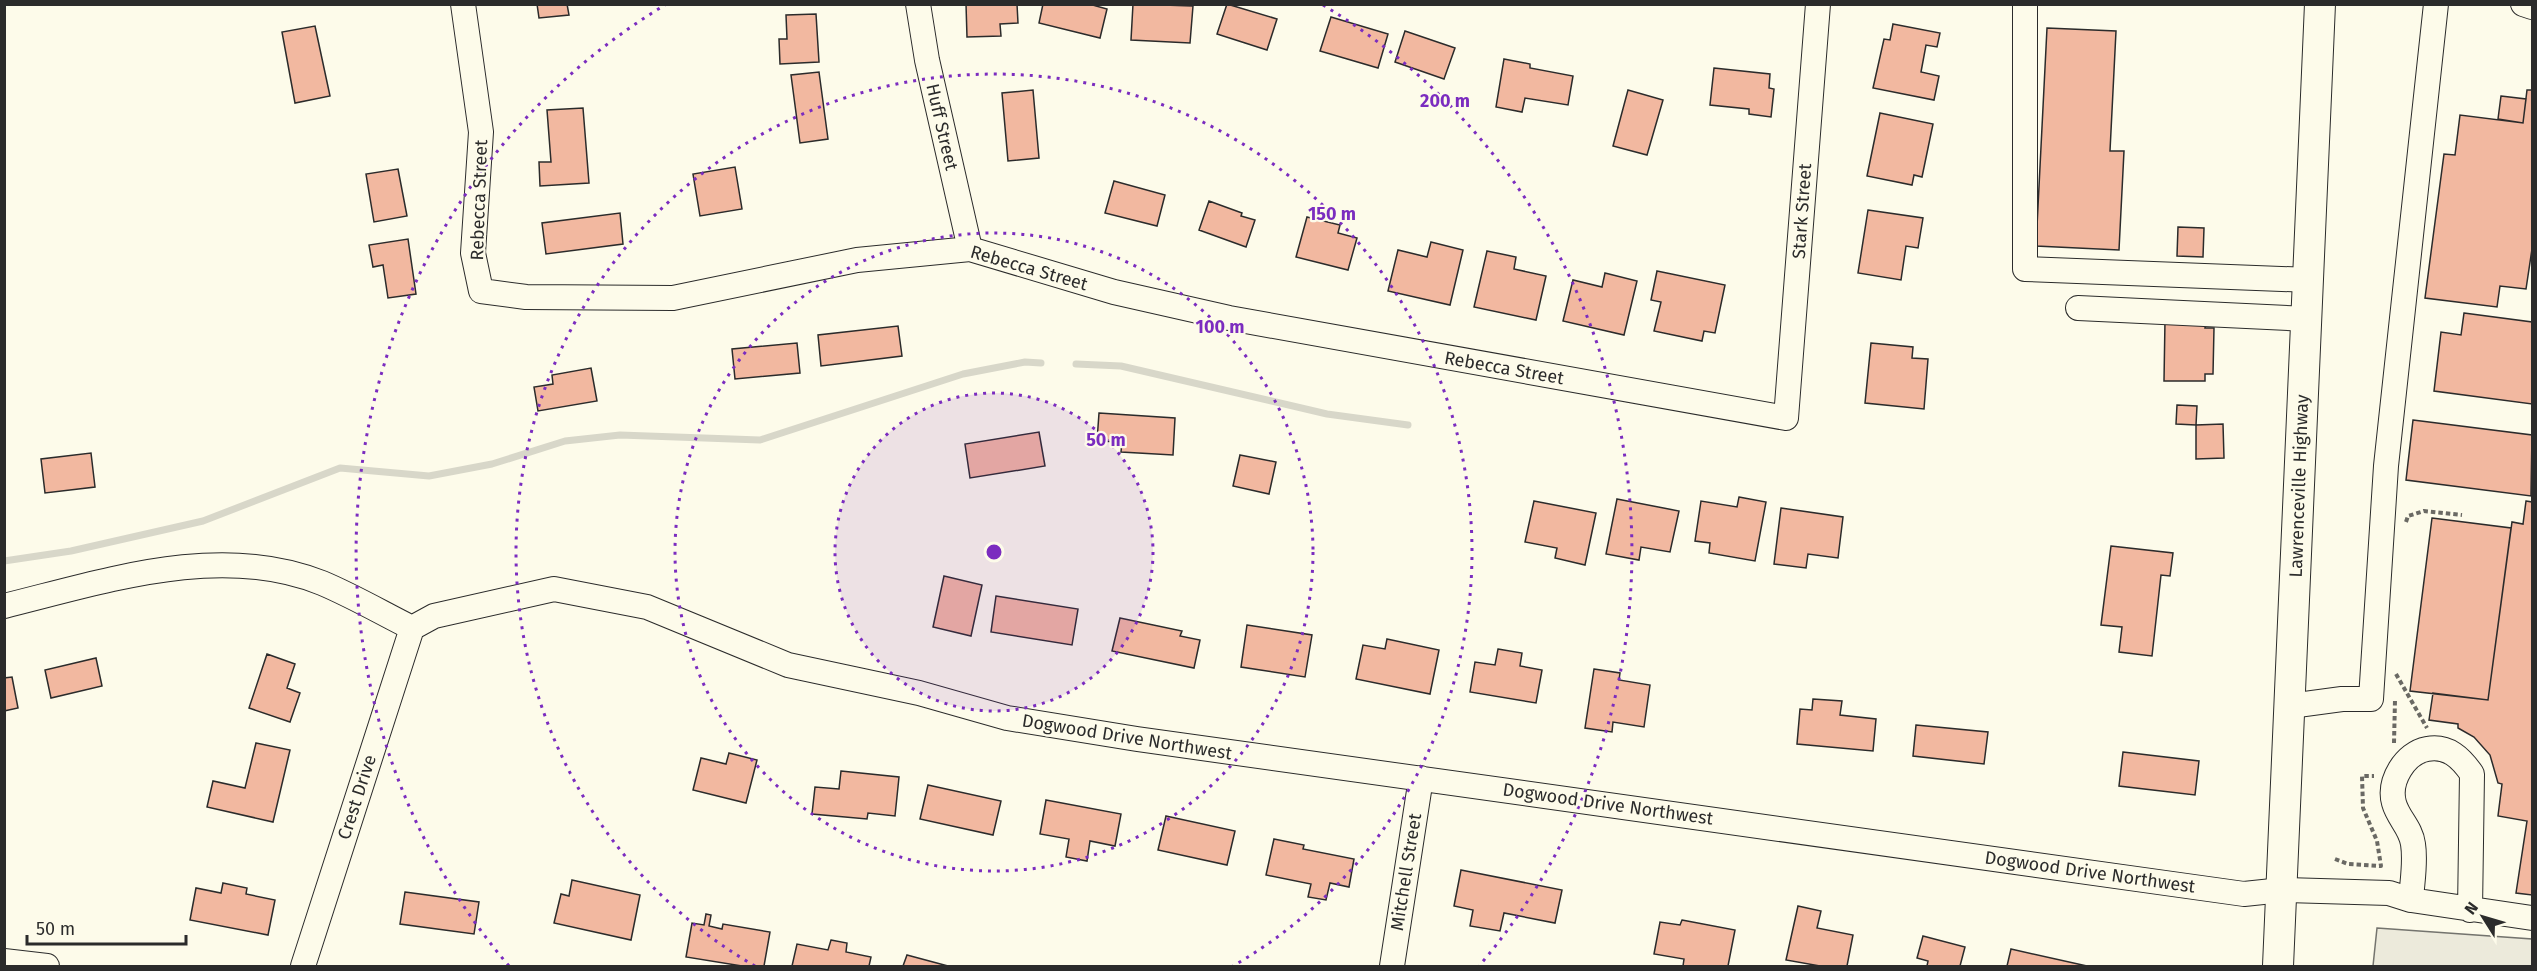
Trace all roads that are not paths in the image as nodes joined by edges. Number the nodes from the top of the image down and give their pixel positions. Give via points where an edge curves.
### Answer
1 (463, 4) edge
2 (918, 4) edge
3 (1818, 4) edge
4 (2025, 4) edge
5 (2319, 4) edge
6 (2436, 4) edge
7 (2523, 4) edge
8 (2532, 7) edge
9 (970, 249) junction
10 (2310, 280) junction
11 (2078, 308) dead end
12 (2308, 318) junction
13 (1786, 418) joint
14 (4, 606) edge
15 (412, 628) junction
16 (2290, 706) junction
17 (1421, 778) junction
18 (2282, 890) junction
19 (2411, 900) junction
20 (2470, 910) junction
21 (2532, 918) edge
22 (4, 961) edge
23 (46, 966) edge
24 (303, 966) edge
25 (1392, 966) edge
26 (2278, 966) edge

1 - 9 street, Rebecca Street via 481,132 474,253 481,291 526,297 673,298 857,260
2 - 9 street, Huff Street
3 - 13 street, Stark Street
4 - 10 street via 2025,269
5 - 10 main road, Lawrenceville Highway
6 - 16 street via 2389,443 2371,699
7 - 8 street
9 - 13 street, Rebecca Street via 1114,292 1229,318
10 - 12 main road, Lawrenceville Highway
11 - 12 street
12 - 16 main road, Lawrenceville Highway
14 - 15 street via 126,576 216,564 267,569 321,583
15 - 17 street, Dogwood Drive Northwest via 434,616 554,590 647,607 788,665 919,693 1007,718 1137,740
15 - 24 street, Crest Drive
16 - 18 main road, Lawrenceville Highway
17 - 18 street, Dogwood Drive Northwest via 2244,894
17 - 25 street, Mitchell Street
18 - 19 street, Dogwood Drive Northwest via 2389,892
18 - 26 main road, Lawrenceville Highway
19 - 20 street, Dogwood Drive Northwest
19 - 20 street via 2413,845 2410,831 2393,801 2395,778 2412,755 2438,748 2451,752 2472,774
20 - 21 street, Dogwood Drive Northwest
22 - 23 street

